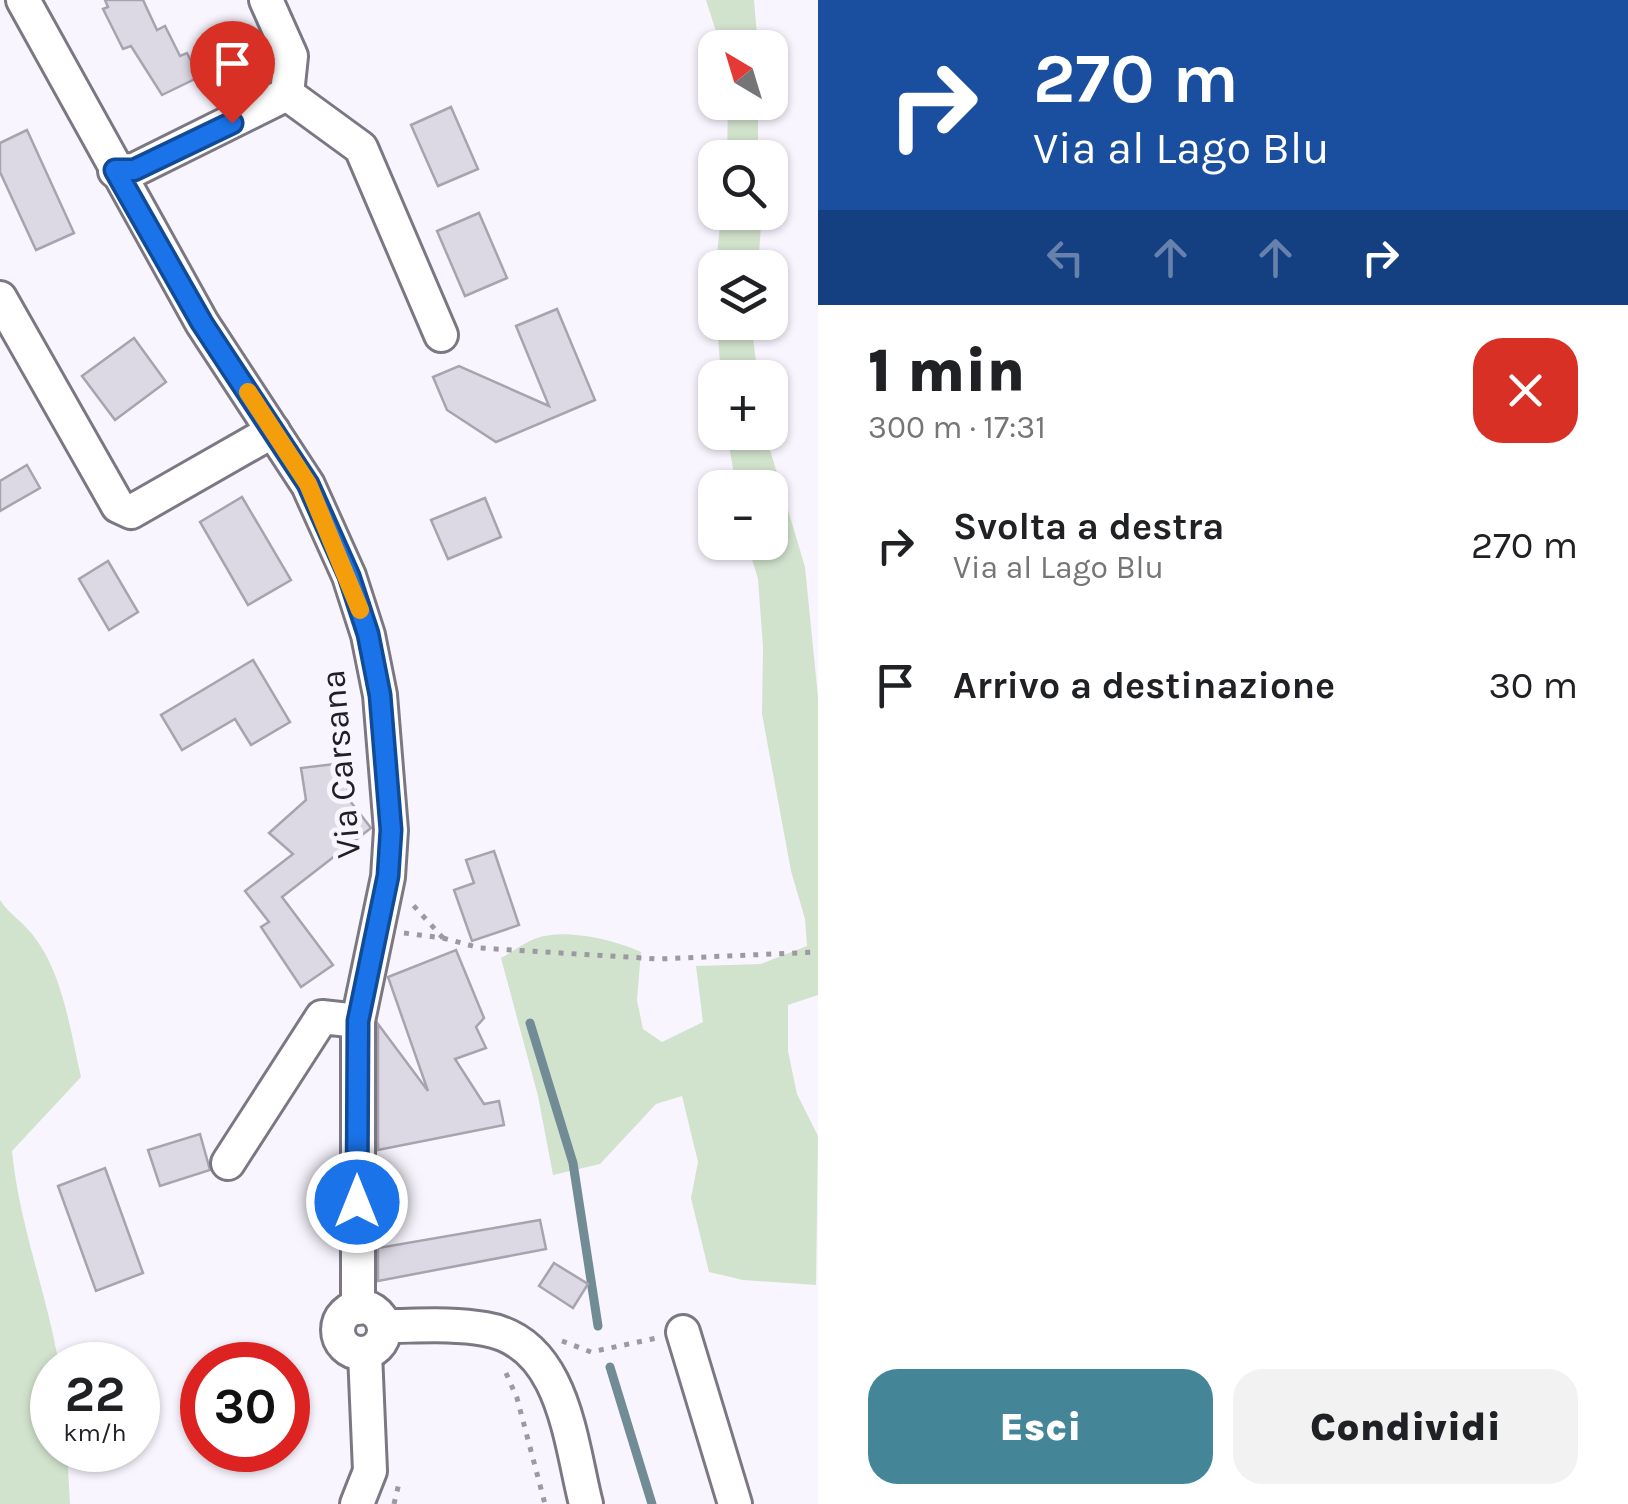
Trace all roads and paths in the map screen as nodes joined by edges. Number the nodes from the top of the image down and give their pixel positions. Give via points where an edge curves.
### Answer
1 (24, 0) edge
2 (266, 0) edge
3 (287, 94) junction
4 (115, 170) junction
5 (0, 298) edge
6 (441, 336) dead end
7 (273, 431) junction
8 (388, 876) junction
9 (378, 931) junction
10 (443, 938) junction
11 (818, 952) edge
12 (358, 1021) junction
13 (228, 1163) dead end
14 (371, 1317) junction
15 (683, 1332) dead end
16 (499, 1366) dead end
17 (398, 1474) dead end
18 (357, 1504) edge
19 (394, 1504) edge
20 (546, 1504) edge
21 (586, 1504) edge
22 (735, 1504) edge

1 - 4 street, Via Carsana
2 - 3 street via 291,56
3 - 4 street via 134,170
3 - 6 street via 362,148
4 - 7 street, Via Carsana
5 - 7 street via 118,506 131,512
7 - 8 street, Via Carsana via 308,484 368,634 388,783
8 - 9 street, Via Carsana
8 - 10 path
9 - 10 path
9 - 12 street, Via Carsana
10 - 11 path via 480,948 659,960
12 - 13 street via 322,1017
12 - 14 street, Via Carsana
14 - 18 street, Via Carsana via 340,1320 338,1334 345,1347 365,1353 370,1471
14 - 21 street via 488,1329 530,1350 554,1384
15 - 22 street
16 - 20 path via 514,1388
17 - 19 path

